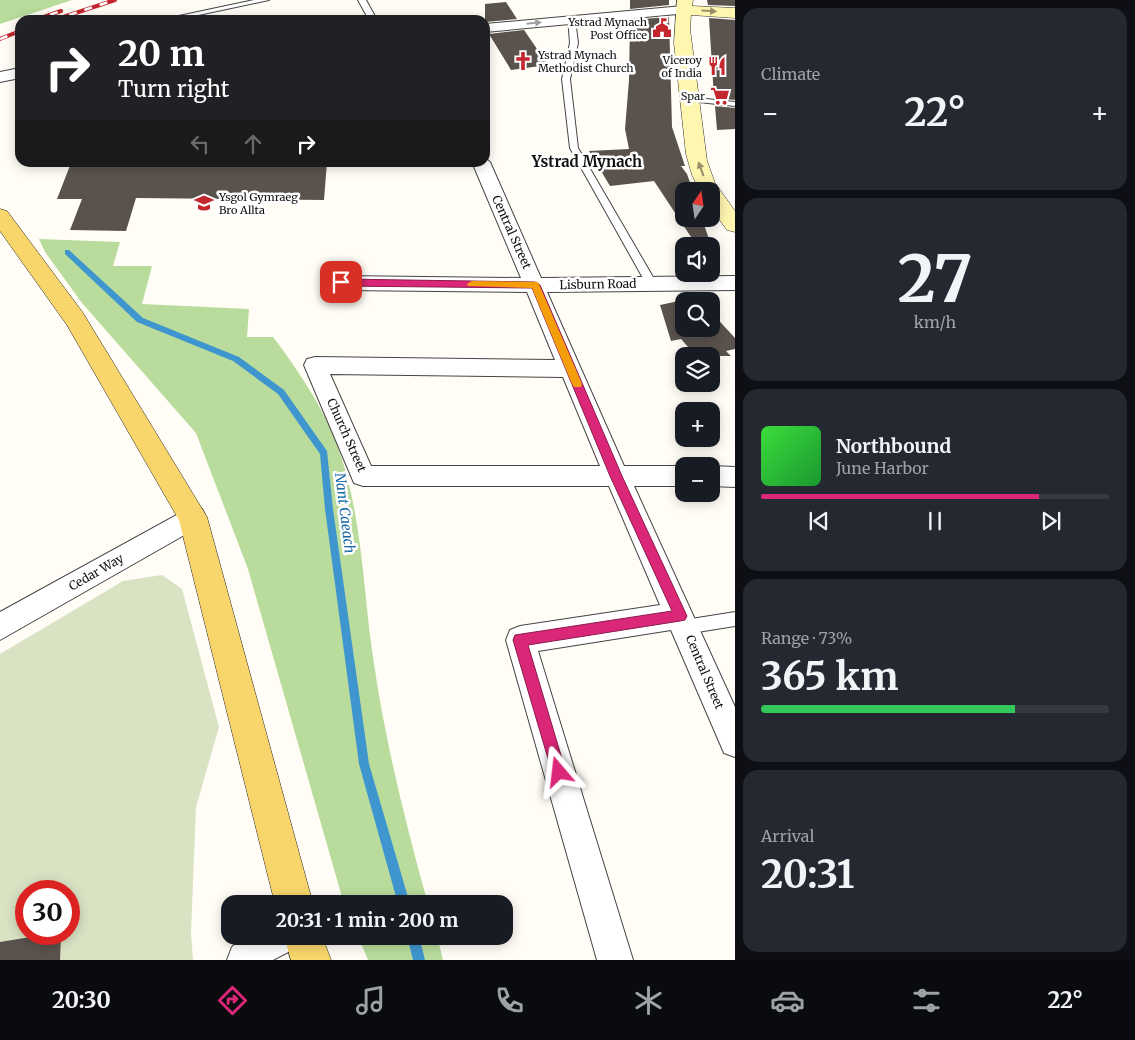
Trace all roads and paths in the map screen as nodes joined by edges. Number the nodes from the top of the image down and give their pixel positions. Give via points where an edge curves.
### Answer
1 (265, 0) edge
2 (362, 0) edge
3 (684, 5) edge
4 (735, 13) edge
5 (189, 15) edge
6 (370, 15) edge
7 (571, 19) junction
8 (490, 27) edge
9 (15, 74) edge
10 (0, 77) edge
11 (690, 99) junction
12 (735, 104) edge
13 (483, 167) edge
14 (0, 216) edge
15 (735, 225) edge
16 (341, 282) dead end
17 (735, 283) edge
18 (652, 284) junction
19 (535, 285) junction
20 (571, 370) junction
21 (616, 476) junction
22 (675, 476) edge
23 (720, 476) edge
24 (735, 476) edge
25 (193, 518) junction
26 (735, 619) edge
27 (683, 621) junction
28 (0, 627) edge
29 (735, 742) edge
30 (292, 895) edge
31 (264, 945) edge
32 (306, 945) edge
33 (245, 960) edge
34 (311, 960) edge
35 (615, 960) edge

1 - 5 lane
2 - 6 lane
3 -> 4 street
3 - 7 street
3 - 11 street via 681,33
8 -> 7 street
7 - 18 lane via 574,43 566,79 574,148
9 - 10 street
11 - 12 lane
15 -> 11 street via 699,168
13 - 19 street, Central Street
14 - 25 main road via 76,319
16 - 19 street, Lisburn Road
17 - 18 street, Lisburn Road
18 - 19 street, Lisburn Road
19 - 20 street, Central Street
20 - 21 street, Central Street
20 - 21 street, Church Street via 315,365 363,476
21 - 22 street, Church Street
21 - 27 street, Central Street
23 - 24 street
25 - 28 street, Cedar Way
25 - 30 main road
26 - 27 lane
27 - 29 street, Central Street
27 - 35 street via 520,640
31 - 33 street
32 - 34 main road

